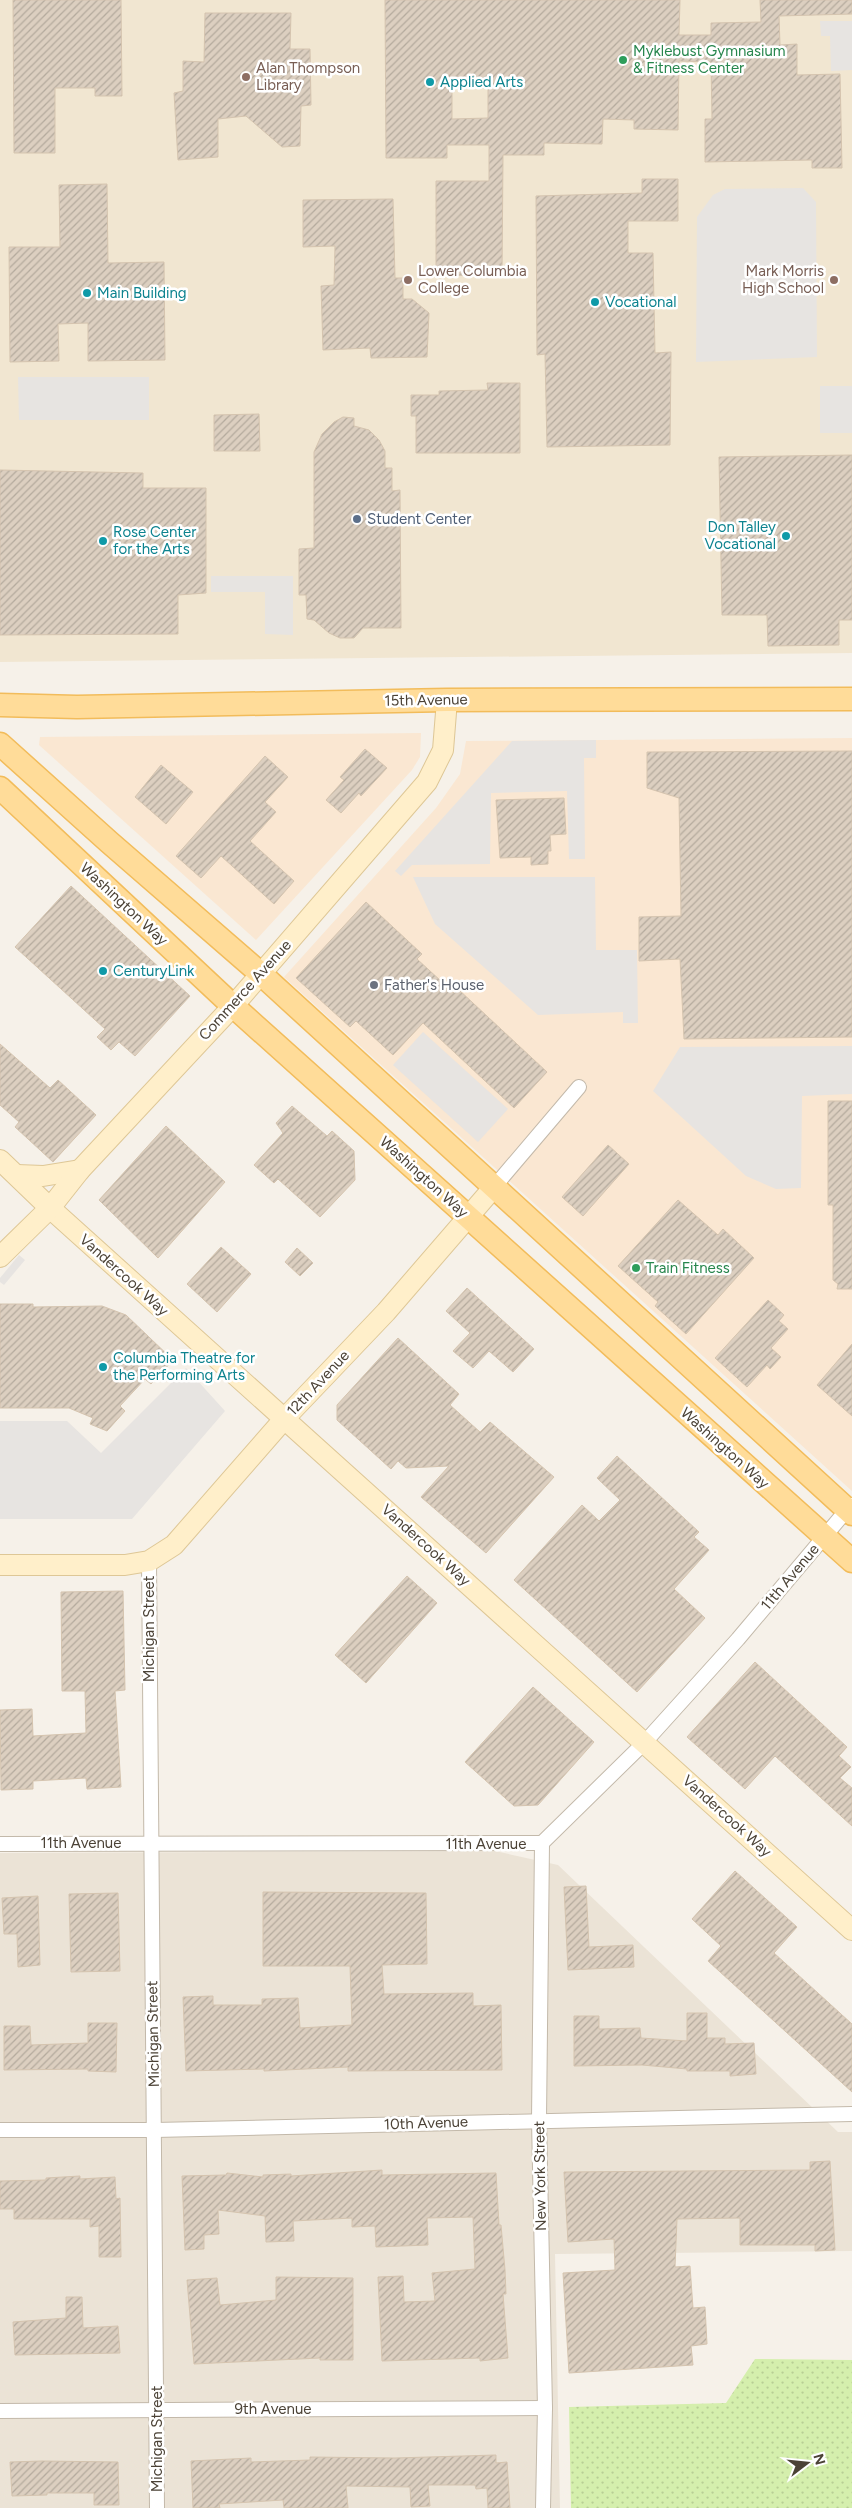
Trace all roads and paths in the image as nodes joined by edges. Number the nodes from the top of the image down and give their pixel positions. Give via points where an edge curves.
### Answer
1 (852, 699) edge
2 (447, 700) junction
3 (0, 705) edge
4 (0, 744) edge
5 (0, 788) edge
6 (261, 974) junction
7 (233, 1006) junction
8 (579, 1087) dead end
9 (0, 1160) edge
10 (80, 1170) junction
11 (17, 1175) junction
12 (494, 1187) junction
13 (50, 1208) junction
14 (469, 1217) junction
15 (0, 1257) edge
16 (285, 1418) junction
17 (850, 1509) edge
18 (824, 1536) junction
19 (149, 1561) junction
20 (852, 1562) edge
21 (0, 1565) edge
22 (645, 1742) junction
23 (542, 1843) junction
24 (0, 1844) edge
25 (152, 1844) junction
26 (852, 1930) edge
27 (852, 2114) edge
28 (539, 2120) junction
29 (0, 2130) edge
30 (155, 2130) junction
31 (545, 2408) junction
32 (156, 2410) junction
33 (0, 2411) edge
34 (157, 2508) edge
35 (543, 2508) edge

1 - 2 main road, 15th Avenue
2 - 3 main road, 15th Avenue via 77,707
2 - 6 street, Commerce Avenue via 443,750 427,782
4 - 6 main road
5 - 7 main road, Washington Way
6 - 7 street, Commerce Avenue
6 - 12 main road
7 - 10 street, Commerce Avenue
7 - 14 main road, Washington Way
8 - 12 street, 12th Avenue
9 - 11 street, Vandercook Way
10 - 11 street via 43,1176
10 - 13 street, Commerce Avenue
11 - 13 street, Vandercook Way
12 - 14 street, 12th Avenue
12 - 17 main road
13 - 15 street, Commerce Avenue
13 - 16 street, Vandercook Way
14 - 16 street, 12th Avenue via 386,1312
14 - 18 main road, Washington Way
16 - 19 street, 12th Avenue via 174,1545
16 - 22 street, Vandercook Way
17 - 18 street, 11th Avenue
18 - 20 main road, Washington Way
18 - 22 street, 11th Avenue via 738,1639
19 - 21 street, 12th Avenue via 125,1565
19 - 25 street, Michigan Street
22 - 23 street, 11th Avenue
22 - 26 street, Vandercook Way
23 - 25 street, 11th Avenue
23 - 28 street, New York Street
24 - 25 street, 11th Avenue
25 - 30 street, Michigan Street
27 - 28 street, 10th Avenue
28 - 30 street, 10th Avenue
28 - 31 street, New York Street
29 - 30 street, 10th Avenue
30 - 32 street, Michigan Street
31 - 32 street, 9th Avenue
31 - 35 street, New York Street
32 - 33 street, 9th Avenue
32 - 34 street, Michigan Street

